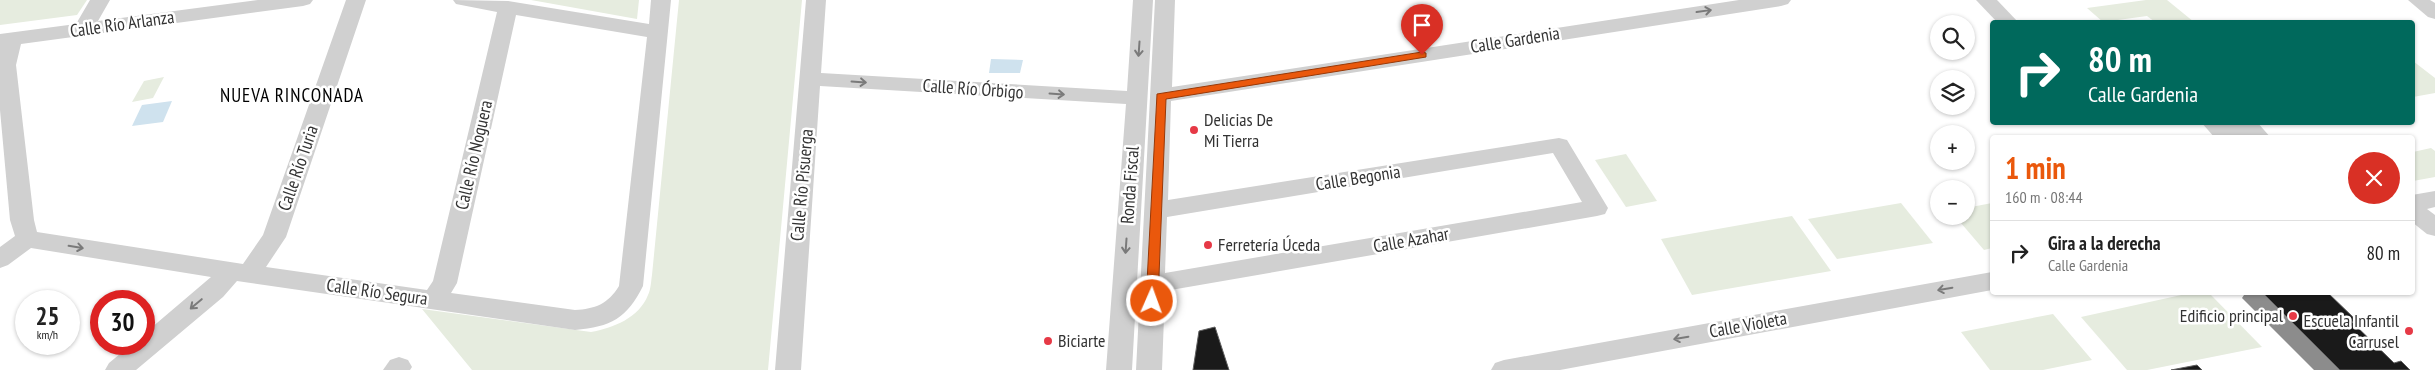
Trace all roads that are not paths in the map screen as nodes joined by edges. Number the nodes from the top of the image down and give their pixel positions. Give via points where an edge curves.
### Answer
1 (100, 0) edge
2 (303, 0) edge
3 (356, 0) edge
4 (463, 0) edge
5 (661, 0) edge
6 (816, 0) edge
7 (1142, 0) edge
8 (1165, 0) edge
9 (1642, 0) edge
10 (1781, 0) edge
11 (1986, 0) edge
12 (2418, 0) edge
13 (508, 8) junction
14 (2435, 13) edge
15 (1655, 18) junction
16 (2006, 20) edge
17 (83, 29) junction
18 (658, 32) junction
19 (7, 39) edge
20 (811, 79) junction
21 (1161, 96) junction
22 (1135, 98) junction
23 (2214, 125) edge
24 (2257, 135) edge
25 (1558, 146) joint
26 (2435, 199) edge
27 (2415, 202) edge
28 (1157, 210) junction
29 (2415, 211) edge
30 (2435, 228) edge
31 (28, 239) junction
32 (0, 259) edge
33 (240, 272) junction
34 (1990, 280) edge
35 (1153, 284) junction
36 (433, 300) junction
37 (118, 370) edge
38 (788, 370) edge
39 (1119, 370) edge
40 (1149, 370) edge
41 (1504, 370) edge

1 - 17 street
2 - 17 street, Calle Río Arlanza
3 - 33 street, Calle Río Turia via 274,237
4 - 13 street
5 - 18 street, Calle Río Segura
6 - 20 street, Calle Río Pisuerga
7 -> 22 street, Ronda Fiscal
8 - 21 street, Ronda Fiscal
9 - 15 street
15 -> 10 street, Calle Gardenia
11 - 16 street
12 - 14 street
13 - 18 street
13 - 36 street, Calle Río Noguera via 445,283
15 - 21 street, Calle Gardenia
17 - 19 street, Calle Río Arlanza
18 - 36 street, Calle Río Segura via 634,269 624,302 593,320 575,320
19 - 31 street via 6,64 22,220
20 -> 22 street, Calle Río Órbigo
20 - 38 street, Calle Río Pisuerga
21 - 28 street, Ronda Fiscal
22 -> 39 street, Ronda Fiscal
23 - 24 street via 2222,132 2249,127
25 - 28 street, Calle Begonia
25 - 35 street, Calle Azahar via 1597,208
26 - 27 street
28 - 35 street, Ronda Fiscal
29 - 30 street
31 - 32 street
31 -> 33 street, Calle Río Segura
33 - 36 street, Calle Río Segura
33 -> 37 street, Calle Río Turia
34 -> 41 street, Calle Violeta
35 - 40 street, Ronda Fiscal

